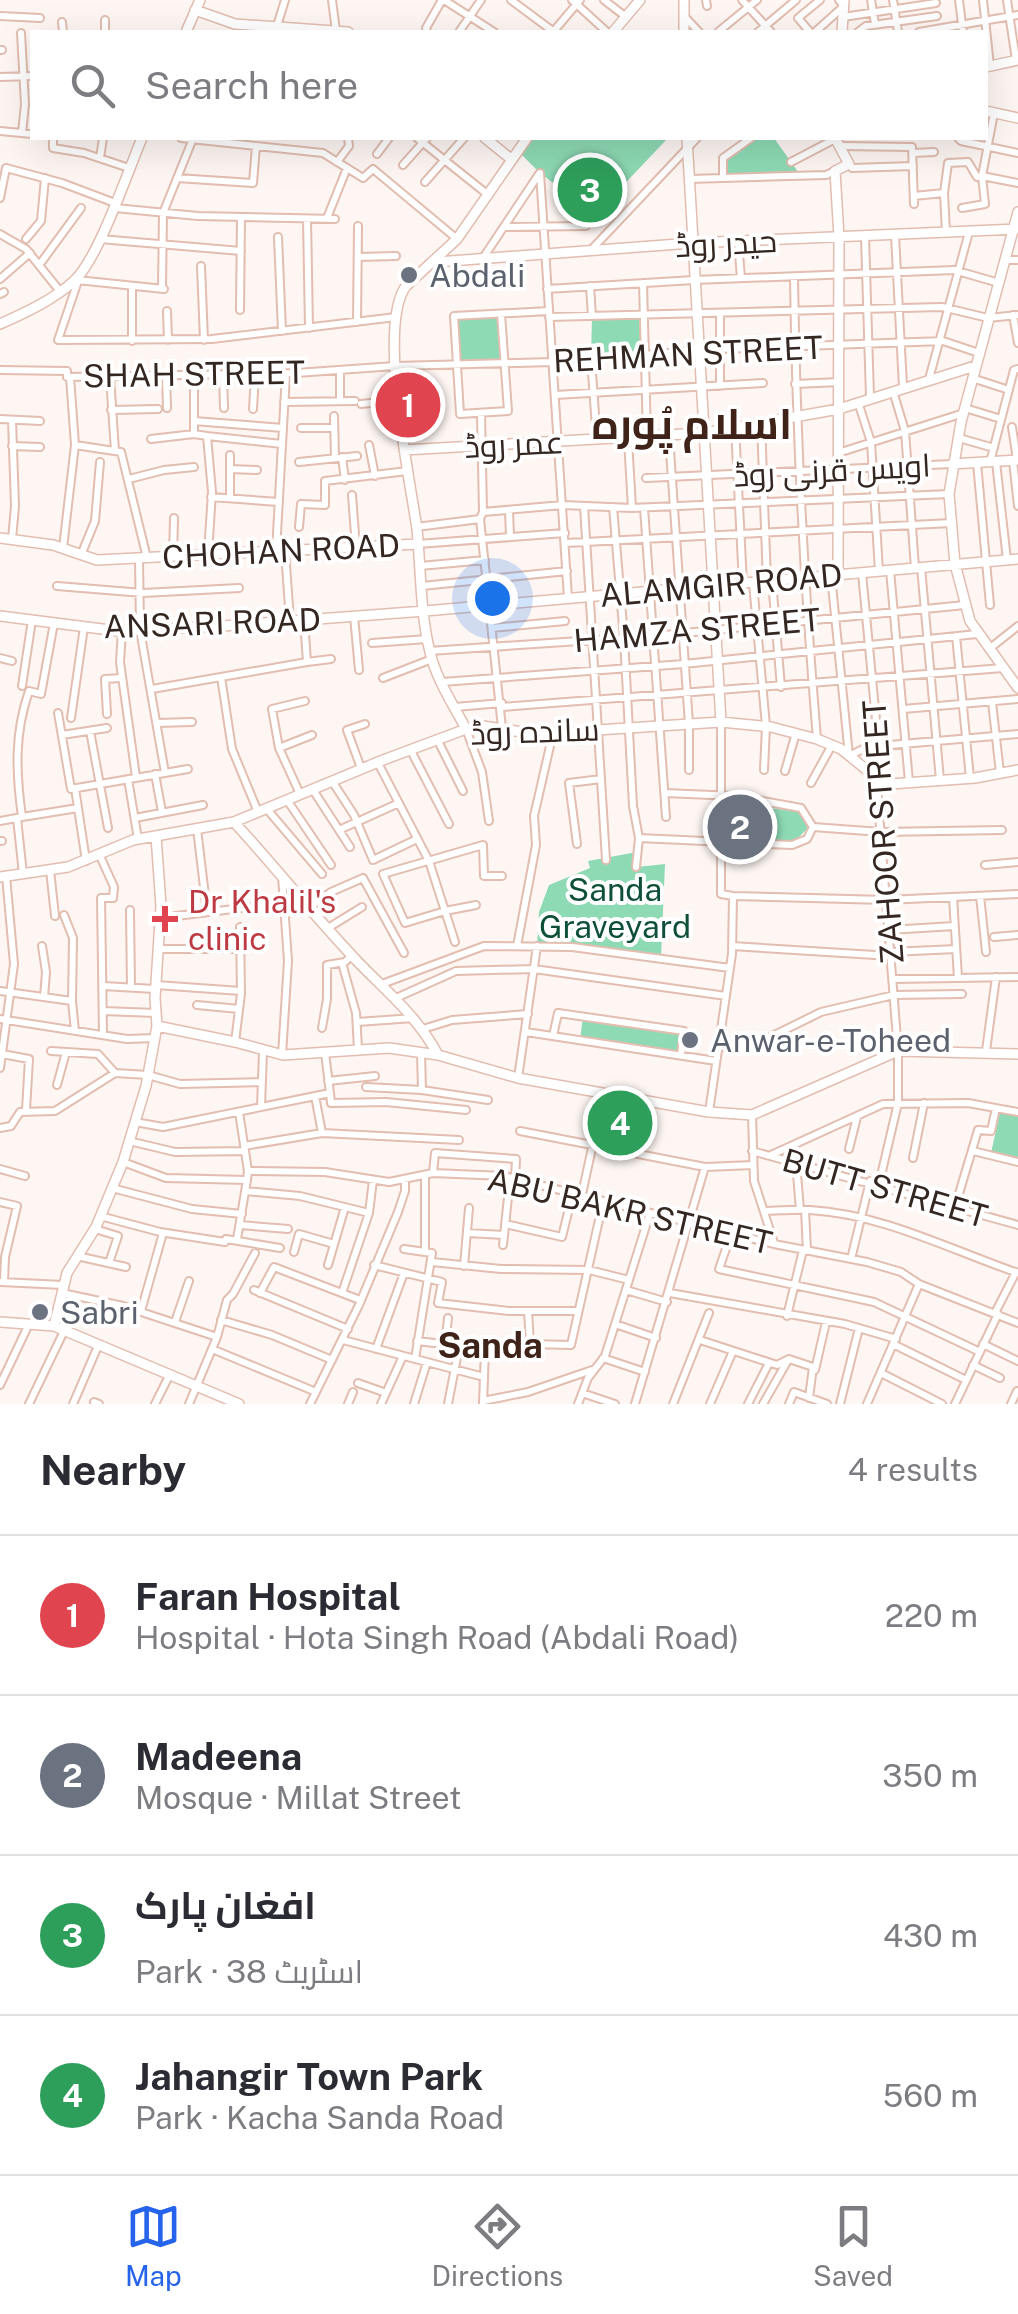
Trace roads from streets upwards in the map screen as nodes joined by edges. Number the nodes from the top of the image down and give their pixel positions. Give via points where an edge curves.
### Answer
1 (284, 0) edge
2 (332, 0) edge
3 (443, 0) edge
4 (481, 0) edge
5 (510, 0) edge
6 (604, 0) edge
7 (640, 0) edge
8 (684, 0) edge
9 (742, 0) edge
10 (757, 0) edge
11 (797, 0) edge
12 (820, 0) edge
13 (871, 0) edge
14 (893, 0) edge
15 (959, 0) edge
16 (982, 0) edge
17 (1007, 0) edge
18 (576, 1) edge
19 (936, 2) edge
20 (198, 5) edge
21 (843, 6) edge
22 (748, 7) junction
23 (807, 10) junction
24 (894, 10) junction
25 (873, 13) junction
26 (0, 16) edge
27 (469, 16) junction
28 (684, 16) junction
29 (938, 16) junction
30 (1014, 16) edge
31 (626, 17) junction
32 (40, 18) dead end
33 (104, 20) dead end
34 (62, 22) dead end
35 (896, 22) junction
36 (985, 22) junction
37 (269, 28) edge
38 (871, 28) edge
39 (249, 29) edge
40 (768, 29) edge
41 (963, 29) edge
42 (62, 30) edge
43 (105, 30) edge
44 (187, 30) edge
45 (306, 30) edge
46 (341, 30) edge
47 (427, 30) edge
48 (460, 30) edge
49 (491, 30) edge
50 (550, 30) edge
51 (554, 30) edge
52 (608, 30) edge
53 (612, 30) edge
54 (684, 30) edge
55 (697, 30) edge
56 (720, 30) edge
57 (810, 30) edge
58 (814, 30) edge
59 (898, 30) edge
60 (939, 30) edge
61 (986, 30) edge
62 (22, 33) dead end
63 (1017, 60) edge
64 (988, 67) edge
65 (22, 76) junction
66 (30, 76) edge
67 (0, 77) edge
68 (990, 112) edge
69 (1018, 118) edge
70 (0, 131) edge
71 (22, 133) junction
72 (30, 134) edge
73 (53, 140) edge
74 (104, 140) edge
75 (141, 140) edge
76 (188, 140) edge
77 (226, 140) edge
78 (348, 140) edge
79 (388, 140) edge
80 (421, 140) edge
81 (423, 140) edge
82 (462, 140) edge
83 (487, 140) edge
84 (522, 140) edge
85 (748, 140) edge
86 (960, 140) edge
87 (192, 141) junction
88 (837, 141) edge
89 (688, 143) edge
90 (256, 146) junction
91 (988, 147) junction
92 (934, 152) dead end
93 (912, 153) junction
94 (1018, 153) edge
95 (377, 154) dead end
96 (100, 158) junction
97 (511, 159) junction
98 (445, 160) junction
99 (337, 162) junction
100 (791, 162) dead end
101 (404, 164) dead end
102 (850, 164) junction
103 (913, 166) junction
104 (130, 168) junction
105 (347, 168) junction
106 (836, 171) junction
107 (946, 174) junction
108 (956, 176) dead end
109 (982, 176) junction
110 (45, 178) junction
111 (177, 178) junction
112 (723, 178) junction
113 (690, 179) junction
114 (426, 182) dead end
115 (1018, 183) edge
116 (487, 194) junction
117 (944, 194) junction
118 (0, 198) edge
119 (114, 205) junction
120 (81, 208) dead end
121 (962, 208) dead end
122 (1018, 212) edge
123 (164, 213) junction
124 (240, 218) junction
125 (307, 219) junction
126 (358, 226) dead end
127 (586, 226) dead end
128 (502, 227) junction
129 (542, 227) junction
130 (1016, 230) edge
131 (969, 232) junction
132 (946, 233) junction
133 (0, 234) edge
134 (895, 236) junction
135 (278, 237) dead end
136 (865, 237) junction
137 (839, 238) junction
138 (457, 239) junction
139 (26, 240) dead end
140 (98, 240) junction
141 (738, 242) junction
142 (692, 243) junction
143 (161, 244) junction
144 (240, 251) junction
145 (590, 251) junction
146 (30, 253) junction
147 (544, 255) junction
148 (396, 256) dead end
149 (358, 257) junction
150 (483, 258) junction
151 (1006, 260) junction
152 (1018, 260) edge
153 (435, 262) junction
154 (40, 264) junction
155 (201, 266) dead end
156 (958, 272) junction
157 (897, 273) junction
158 (866, 274) junction
159 (839, 276) junction
160 (794, 277) junction
161 (741, 278) junction
162 (0, 279) edge
163 (78, 280) junction
164 (694, 280) junction
165 (643, 283) junction
166 (998, 283) junction
167 (132, 286) junction
168 (590, 286) junction
169 (547, 289) junction
170 (59, 290) junction
171 (899, 309) junction
172 (948, 309) junction
173 (240, 310) dead end
174 (867, 310) junction
175 (167, 311) dead end
176 (839, 311) junction
177 (795, 312) junction
178 (720, 313) junction
179 (501, 314) junction
180 (549, 314) junction
181 (643, 314) junction
182 (696, 314) junction
183 (1015, 315) edge
184 (592, 316) junction
185 (396, 317) junction
186 (988, 318) junction
187 (357, 322) junction
188 (0, 324) edge
189 (309, 328) junction
190 (282, 331) junction
191 (168, 340) junction
192 (204, 340) junction
193 (132, 341) junction
194 (940, 341) junction
195 (900, 343) junction
196 (1018, 343) edge
197 (868, 344) junction
198 (839, 346) junction
199 (795, 347) junction
200 (721, 350) junction
201 (698, 352) junction
202 (979, 353) junction
203 (645, 356) junction
204 (591, 360) junction
205 (553, 362) junction
206 (505, 364) junction
207 (457, 365) junction
208 (395, 366) junction
209 (975, 366) junction
210 (1018, 369) edge
211 (0, 370) edge
212 (340, 370) junction
213 (255, 374) junction
214 (286, 374) junction
215 (194, 375) junction
216 (224, 375) junction
217 (166, 376) junction
218 (70, 377) junction
219 (110, 377) junction
220 (972, 378) junction
221 (929, 379) junction
222 (838, 382) junction
223 (763, 383) dead end
224 (795, 384) junction
225 (720, 386) junction
226 (700, 387) junction
227 (898, 389) junction
228 (646, 390) junction
229 (1009, 390) junction
230 (593, 393) junction
231 (555, 395) junction
232 (870, 397) junction
233 (397, 400) junction
234 (858, 400) junction
235 (340, 401) junction
236 (284, 402) junction
237 (167, 408) dead end
238 (224, 408) dead end
239 (158, 409) dead end
240 (253, 409) dead end
241 (839, 409) junction
242 (112, 410) junction
243 (965, 410) junction
244 (481, 413) junction
245 (796, 415) junction
246 (334, 416) dead end
247 (0, 419) edge
248 (1001, 419) junction
249 (12, 420) junction
250 (40, 421) dead end
251 (194, 421) junction
252 (761, 422) junction
253 (735, 427) junction
254 (1015, 427) edge
255 (283, 428) junction
256 (301, 428) dead end
257 (334, 428) junction
258 (999, 429) junction
259 (906, 431) junction
260 (703, 433) junction
261 (194, 434) junction
262 (208, 436) junction
263 (669, 436) junction
264 (958, 437) junction
265 (647, 438) junction
266 (151, 439) dead end
267 (596, 440) junction
268 (628, 440) junction
269 (558, 441) junction
270 (871, 442) junction
271 (75, 444) junction
272 (282, 444) junction
273 (369, 445) dead end
274 (12, 446) junction
275 (482, 446) junction
276 (40, 448) dead end
277 (994, 448) junction
278 (404, 450) junction
279 (115, 451) junction
280 (838, 453) junction
281 (230, 455) dead end
282 (357, 456) dead end
283 (338, 458) junction
284 (1016, 461) edge
285 (100, 462) dead end
286 (299, 462) dead end
287 (993, 462) junction
288 (977, 463) junction
289 (952, 464) junction
290 (908, 466) junction
291 (194, 467) dead end
292 (872, 467) junction
293 (230, 468) junction
294 (838, 468) junction
295 (257, 470) dead end
296 (408, 471) junction
297 (798, 471) junction
298 (763, 473) junction
299 (738, 474) junction
300 (375, 476) junction
301 (706, 476) junction
302 (646, 478) dead end
303 (671, 478) junction
304 (129, 479) junction
305 (345, 480) junction
306 (949, 494) junction
307 (352, 495) dead end
308 (910, 496) junction
309 (211, 497) junction
310 (230, 498) junction
311 (875, 498) junction
312 (838, 500) junction
313 (280, 502) junction
314 (800, 502) junction
315 (764, 504) junction
316 (563, 505) junction
317 (739, 505) junction
318 (584, 506) junction
319 (707, 506) junction
320 (1018, 506) edge
321 (673, 507) junction
322 (613, 508) junction
323 (632, 508) junction
324 (644, 508) junction
325 (509, 510) junction
326 (482, 516) junction
327 (174, 518) dead end
328 (951, 524) junction
329 (299, 526) dead end
330 (912, 526) junction
331 (416, 527) junction
332 (876, 528) junction
333 (838, 530) junction
334 (801, 532) junction
335 (765, 534) junction
336 (740, 536) junction
337 (510, 537) junction
338 (709, 537) junction
339 (0, 538) edge
340 (565, 538) junction
341 (674, 538) junction
342 (12, 539) junction
343 (482, 539) junction
344 (646, 539) junction
345 (616, 540) junction
346 (586, 542) junction
347 (418, 544) junction
348 (356, 547) junction
349 (63, 548) junction
350 (280, 551) junction
351 (208, 554) junction
352 (81, 555) junction
353 (173, 556) junction
354 (143, 558) junction
355 (1012, 559) edge
356 (485, 560) junction
357 (986, 562) junction
358 (956, 564) junction
359 (420, 566) junction
360 (918, 568) junction
361 (884, 570) junction
362 (566, 571) junction
363 (862, 572) junction
364 (834, 575) junction
365 (803, 578) junction
366 (487, 579) junction
367 (770, 581) junction
368 (748, 583) junction
369 (57, 586) dead end
370 (422, 586) junction
371 (712, 586) junction
372 (239, 588) dead end
373 (678, 589) junction
374 (650, 592) junction
375 (140, 593) junction
376 (620, 594) junction
377 (589, 596) junction
378 (568, 598) junction
379 (490, 604) junction
380 (965, 605) junction
381 (990, 605) dead end
382 (926, 608) junction
383 (894, 611) junction
384 (425, 612) junction
385 (867, 613) junction
386 (0, 616) edge
387 (354, 616) junction
388 (837, 617) junction
389 (32, 620) junction
390 (304, 620) junction
391 (808, 620) junction
392 (290, 621) junction
393 (565, 621) dead end
394 (54, 623) junction
395 (777, 624) junction
396 (758, 626) junction
397 (1018, 626) edge
398 (84, 627) junction
399 (492, 628) junction
400 (716, 628) junction
401 (140, 630) junction
402 (122, 631) junction
403 (682, 634) junction
404 (976, 634) junction
405 (655, 636) junction
406 (956, 636) junction
407 (624, 638) junction
408 (427, 639) junction
409 (593, 640) junction
410 (928, 640) junction
411 (372, 642) dead end
412 (896, 643) junction
413 (869, 646) junction
414 (496, 647) junction
415 (840, 649) junction
416 (988, 650) junction
417 (810, 652) junction
418 (431, 656) junction
419 (761, 656) junction
420 (778, 656) junction
421 (0, 658) edge
422 (12, 660) dead end
423 (331, 660) dead end
424 (719, 661) junction
425 (307, 662) junction
426 (684, 664) junction
427 (656, 666) junction
428 (625, 668) junction
429 (1003, 668) junction
430 (359, 670) dead end
431 (594, 670) junction
432 (960, 672) junction
433 (930, 674) junction
434 (220, 677) junction
435 (498, 677) junction
436 (900, 677) junction
437 (122, 678) junction
438 (383, 678) dead end
439 (872, 679) junction
440 (442, 682) junction
441 (843, 682) junction
442 (812, 684) junction
443 (22, 686) dead end
444 (781, 687) junction
445 (762, 688) junction
446 (1018, 688) edge
447 (152, 690) junction
448 (721, 692) junction
449 (687, 694) junction
450 (659, 696) junction
451 (627, 699) junction
452 (1018, 700) edge
453 (305, 701) dead end
454 (596, 701) junction
455 (992, 702) junction
456 (962, 704) junction
457 (502, 705) junction
458 (934, 707) junction
459 (455, 708) junction
460 (903, 709) junction
461 (58, 714) dead end
462 (107, 714) dead end
463 (70, 718) dead end
464 (192, 722) dead end
465 (721, 722) junction
466 (157, 723) junction
467 (365, 724) dead end
468 (689, 724) junction
469 (662, 726) junction
470 (766, 726) junction
471 (107, 728) dead end
472 (502, 728) junction
473 (629, 728) junction
474 (466, 729) junction
475 (598, 730) junction
476 (90, 731) junction
477 (553, 733) junction
478 (796, 733) junction
479 (1018, 734) edge
480 (312, 735) dead end
481 (62, 736) junction
482 (996, 736) junction
483 (817, 738) junction
484 (966, 739) junction
485 (437, 740) junction
486 (937, 742) junction
487 (832, 745) junction
488 (907, 745) junction
489 (878, 747) junction
490 (279, 748) junction
491 (410, 749) junction
492 (849, 756) junction
493 (378, 762) junction
494 (361, 768) junction
495 (188, 769) dead end
496 (689, 770) dead end
497 (764, 770) dead end
498 (1018, 770) edge
499 (785, 771) dead end
500 (165, 772) junction
501 (155, 774) junction
502 (1000, 774) junction
503 (132, 778) junction
504 (970, 778) junction
505 (601, 779) junction
506 (878, 779) junction
507 (331, 780) junction
508 (940, 780) junction
509 (909, 782) junction
510 (101, 783) junction
511 (810, 783) dead end
512 (75, 788) junction
513 (312, 788) junction
514 (464, 791) dead end
515 (665, 793) junction
516 (300, 794) junction
517 (722, 795) junction
518 (286, 800) junction
519 (399, 803) junction
520 (203, 804) dead end
521 (78, 808) junction
522 (262, 810) junction
523 (162, 813) junction
524 (666, 817) dead end
525 (19, 818) junction
526 (135, 818) junction
527 (0, 820) edge
528 (489, 821) dead end
529 (234, 822) junction
530 (357, 822) junction
531 (449, 824) dead end
532 (813, 827) junction
533 (108, 828) dead end
534 (198, 829) junction
535 (339, 830) junction
536 (1002, 830) dead end
537 (881, 832) junction
538 (156, 836) junction
539 (638, 838) junction
540 (417, 839) junction
541 (138, 840) junction
542 (723, 843) junction
543 (577, 844) dead end
544 (350, 847) dead end
545 (100, 856) junction
546 (86, 860) junction
547 (606, 860) dead end
548 (429, 861) junction
549 (1018, 862) edge
550 (986, 864) dead end
551 (331, 865) dead end
552 (636, 867) dead end
553 (50, 870) junction
554 (23, 874) junction
555 (282, 874) junction
556 (322, 874) dead end
557 (502, 876) dead end
558 (3, 877) edge
559 (1018, 894) edge
560 (732, 896) junction
561 (980, 896) junction
562 (953, 897) junction
563 (886, 900) junction
564 (283, 904) junction
565 (476, 905) dead end
566 (310, 906) junction
567 (362, 907) dead end
568 (130, 910) dead end
569 (445, 910) junction
570 (207, 912) junction
571 (0, 916) edge
572 (10, 916) junction
573 (160, 918) junction
574 (954, 926) junction
575 (240, 927) dead end
576 (328, 928) junction
577 (888, 930) junction
578 (1018, 935) edge
579 (994, 937) dead end
580 (455, 942) dead end
581 (42, 946) dead end
582 (517, 946) junction
583 (536, 946) junction
584 (732, 946) junction
585 (0, 948) edge
586 (12, 948) junction
587 (240, 948) junction
588 (158, 949) junction
589 (956, 949) junction
590 (404, 952) dead end
591 (986, 952) dead end
592 (891, 954) junction
593 (352, 955) junction
594 (342, 963) junction
595 (730, 968) junction
596 (534, 969) junction
597 (996, 977) junction
598 (1018, 977) edge
599 (892, 978) junction
600 (958, 978) junction
601 (382, 984) junction
602 (102, 986) junction
603 (132, 987) junction
604 (155, 987) junction
605 (0, 991) edge
606 (11, 992) junction
607 (240, 992) junction
608 (962, 994) dead end
609 (894, 995) junction
610 (726, 996) junction
611 (44, 997) junction
612 (396, 998) junction
613 (72, 1002) junction
614 (198, 1005) dead end
615 (239, 1010) junction
616 (103, 1011) junction
617 (156, 1013) junction
618 (528, 1014) junction
619 (414, 1018) junction
620 (4, 1020) edge
621 (356, 1022) junction
622 (157, 1026) junction
623 (322, 1028) dead end
624 (422, 1028) junction
625 (75, 1031) junction
626 (526, 1032) junction
627 (103, 1036) junction
628 (553, 1036) junction
629 (155, 1038) junction
630 (235, 1042) junction
631 (718, 1046) junction
632 (358, 1050) junction
633 (262, 1051) junction
634 (986, 1051) junction
635 (51, 1052) dead end
636 (66, 1052) junction
637 (898, 1052) junction
638 (325, 1053) junction
639 (421, 1053) junction
640 (2, 1054) edge
641 (1018, 1054) edge
642 (282, 1055) junction
643 (438, 1055) junction
644 (681, 1055) junction
645 (716, 1061) junction
646 (0, 1068) edge
647 (115, 1073) junction
648 (148, 1075) junction
649 (375, 1076) dead end
650 (518, 1078) junction
651 (328, 1081) junction
652 (262, 1082) junction
653 (57, 1085) dead end
654 (366, 1088) dead end
655 (422, 1090) junction
656 (330, 1093) junction
657 (604, 1093) junction
658 (314, 1096) junction
659 (488, 1100) dead end
660 (924, 1103) junction
661 (898, 1104) junction
662 (261, 1107) junction
663 (996, 1108) junction
664 (26, 1110) junction
665 (466, 1110) dead end
666 (239, 1112) junction
667 (709, 1112) junction
668 (1018, 1112) edge
669 (752, 1115) junction
670 (857, 1116) junction
671 (135, 1122) junction
672 (0, 1128) edge
673 (520, 1131) dead end
674 (322, 1133) junction
675 (460, 1140) dead end
676 (130, 1141) junction
677 (593, 1144) junction
678 (244, 1149) junction
679 (850, 1149) dead end
680 (752, 1151) junction
681 (973, 1151) junction
682 (770, 1155) junction
683 (913, 1158) dead end
684 (123, 1162) junction
685 (796, 1162) junction
686 (1018, 1162) edge
687 (753, 1165) junction
688 (705, 1166) junction
689 (0, 1169) edge
690 (248, 1171) junction
691 (429, 1174) junction
692 (24, 1176) dead end
693 (512, 1178) junction
694 (404, 1179) junction
695 (247, 1180) junction
696 (373, 1180) junction
697 (870, 1182) junction
698 (879, 1184) junction
699 (112, 1188) junction
700 (245, 1192) junction
701 (572, 1192) junction
702 (582, 1194) junction
703 (0, 1202) edge
704 (602, 1202) junction
705 (955, 1207) junction
706 (345, 1208) junction
707 (469, 1208) dead end
708 (803, 1210) junction
709 (764, 1211) junction
710 (650, 1213) junction
711 (242, 1214) junction
712 (369, 1214) junction
713 (100, 1216) junction
714 (860, 1220) junction
715 (240, 1224) junction
716 (505, 1224) junction
717 (691, 1224) junction
718 (1018, 1225) edge
719 (0, 1227) edge
720 (95, 1228) junction
721 (288, 1228) dead end
722 (11, 1229) junction
723 (163, 1232) junction
724 (467, 1233) junction
725 (731, 1234) junction
726 (504, 1235) junction
727 (237, 1239) junction
728 (334, 1244) junction
729 (774, 1244) junction
730 (503, 1245) dead end
731 (280, 1248) dead end
732 (404, 1248) dead end
733 (805, 1250) junction
734 (294, 1252) dead end
735 (424, 1252) junction
736 (255, 1253) dead end
737 (78, 1256) junction
738 (850, 1259) junction
739 (432, 1262) junction
740 (109, 1263) junction
741 (328, 1265) dead end
742 (374, 1265) junction
743 (464, 1266) junction
744 (126, 1267) dead end
745 (589, 1270) junction
746 (1017, 1272) edge
747 (404, 1273) junction
748 (428, 1279) junction
749 (630, 1280) junction
750 (189, 1281) dead end
751 (2, 1282) edge
752 (795, 1283) junction
753 (919, 1284) junction
754 (63, 1289) junction
755 (626, 1290) junction
756 (670, 1292) junction
757 (342, 1293) junction
758 (360, 1300) junction
759 (667, 1302) junction
760 (528, 1311) junction
761 (578, 1311) junction
762 (141, 1312) junction
763 (997, 1313) junction
764 (710, 1314) dead end
765 (787, 1316) junction
766 (905, 1316) junction
767 (448, 1318) dead end
768 (221, 1320) junction
769 (0, 1322) edge
770 (174, 1322) junction
771 (826, 1322) junction
772 (1018, 1322) edge
773 (30, 1323) junction
774 (615, 1324) junction
775 (860, 1328) junction
776 (59, 1329) junction
777 (348, 1329) junction
778 (216, 1338) junction
779 (656, 1338) junction
780 (343, 1340) junction
781 (700, 1340) junction
782 (417, 1342) junction
783 (894, 1342) junction
784 (530, 1344) junction
785 (445, 1345) junction
786 (98, 1346) junction
787 (459, 1347) junction
788 (376, 1348) junction
789 (982, 1348) junction
790 (212, 1349) junction
791 (485, 1350) junction
792 (732, 1351) junction
793 (403, 1356) junction
794 (603, 1358) junction
795 (414, 1359) junction
796 (788, 1359) junction
797 (332, 1360) junction
798 (1018, 1361) edge
799 (427, 1362) junction
800 (770, 1363) junction
801 (973, 1365) junction
802 (595, 1369) junction
803 (457, 1370) junction
804 (815, 1371) junction
805 (646, 1372) junction
806 (881, 1372) junction
807 (169, 1376) junction
808 (484, 1377) junction
809 (1000, 1378) dead end
810 (966, 1380) junction
811 (358, 1383) dead end
812 (0, 1386) edge
813 (196, 1387) junction
814 (1017, 1391) edge
815 (316, 1392) junction
816 (353, 1392) dead end
817 (386, 1394) junction
818 (582, 1394) junction
819 (809, 1398) junction
820 (222, 1401) edge
821 (483, 1402) edge
822 (609, 1403) edge
823 (869, 1403) edge
824 (29, 1404) edge
825 (73, 1404) edge
826 (155, 1404) edge
827 (189, 1404) edge
828 (239, 1404) edge
829 (310, 1404) edge
830 (348, 1404) edge
831 (381, 1404) edge
832 (414, 1404) edge
833 (448, 1404) edge
834 (578, 1404) edge
835 (636, 1404) edge
836 (673, 1404) edge
837 (710, 1404) edge
838 (748, 1404) edge
839 (764, 1404) edge
840 (790, 1404) edge
841 (826, 1404) edge
842 (840, 1404) edge
843 (942, 1404) edge
844 (954, 1404) edge
845 (1011, 1404) edge

1 - 37 street
2 - 46 street
3 - 27 street
3 - 47 street
4 - 27 street
5 - 50 street
6 - 31 street
7 - 31 street
8 - 28 street
9 - 22 street
10 - 22 street
11 - 23 street
11 - 40 street
12 - 23 street
13 - 25 street
14 - 24 street
15 - 41 street
16 - 36 street
17 - 30 street
18 - 51 street
18 - 52 street
19 - 24 street
19 - 29 street
20 - 39 street
20 - 44 street
21 - 25 street
21 - 58 street
22 - 40 street
22 - 56 street
23 - 57 street via 798,18
24 - 25 street
24 - 35 street
25 - 38 street
26 - 32 street
27 - 48 street
27 - 49 street
28 - 54 street
28 - 55 street
29 - 35 street
29 - 60 street
30 - 36 street
30 - 63 street
31 - 53 street
33 - 43 street
34 - 42 street
35 - 38 street
35 - 59 street
36 - 41 street
36 - 61 street
37 - 39 street
37 - 45 street
62 - 65 street
63 - 64 street
65 - 66 street
65 - 67 street
65 - 71 street
68 - 69 street
68 - 91 street
70 - 71 street
71 - 72 street
73 - 96 street via 53,148
74 - 96 street
75 - 104 street
76 - 87 street
77 - 87 street
77 - 90 street
78 - 99 street
79 - 95 street
80 - 101 street
81 - 98 street
82 - 98 street
83 - 97 street
84 - 97 street
85 - 112 street via 723,158
86 - 91 street
87 - 111 street
88 - 93 street via 912,147
88 - 100 street
88 - 102 street
89 - 113 street
89 - 145 street
90 - 99 street via 323,153
90 - 111 street via 253,183
91 - 94 street
91 - 109 street
92 - 93 street
93 - 103 street
96 - 104 street
97 - 116 street
98 - 114 street
98 - 116 street
99 - 105 street
102 - 103 street
102 - 106 street
103 - 117 street via 914,200
104 - 119 street
105 - 125 street via 331,219
105 - 138 street via 364,178 374,169
106 - 112 street
106 - 137 street
107 - 108 street
107 - 109 street via 948,163 968,162
107 - 117 street
109 - 115 street
109 - 121 street via 985,205
110 - 118 street via 6,168
110 - 119 street
110 - 139 street via 41,221
111 - 123 street
112 - 113 street
113 - 142 street
116 - 138 street
117 - 132 street
119 - 123 street
119 - 140 street
120 - 154 street
122 - 130 street
123 - 124 street
123 - 143 street
124 - 125 street
124 - 144 street
125 - 189 street
126 - 149 street
127 - 129 street
128 - 129 street
128 - 129 street via 540,173
128 - 150 street
129 - 147 street
130 - 131 street, حیدر روڈ
130 - 151 street
131 - 132 street, حیدر روڈ
131 - 156 street
132 - 134 street, حیدر روڈ
133 - 146 street
134 - 136 street, حیدر روڈ
134 - 157 street
135 - 190 street
136 - 137 street, حیدر روڈ
136 - 158 street
137 - 141 street, حیدر روڈ
137 - 159 street
138 - 153 street
140 - 143 street
140 - 163 street
141 - 142 street, حیدر روڈ
141 - 161 street
142 - 145 street, حیدر روڈ
142 - 164 street
143 - 144 street
143 - 167 street via 164,288
144 - 173 street
145 - 147 street, حیدر روڈ
146 - 154 street
146 - 162 street
147 - 150 street, حیدر روڈ
147 - 169 street
148 - 149 street
149 - 187 street
150 - 153 street, حیدر روڈ
151 - 152 street
151 - 166 street
153 - 185 street via 400,294
154 - 170 street
155 - 192 street
156 - 157 street
156 - 166 street
156 - 172 street
157 - 158 street
157 - 171 street
158 - 159 street
158 - 174 street
159 - 160 street
159 - 176 street
160 - 161 street
160 - 177 street
161 - 164 street
163 - 167 street
163 - 170 street
163 - 193 street via 58,340
164 - 165 street
164 - 182 street
165 - 168 street
165 - 181 street
166 - 186 street
167 - 193 street
168 - 169 street
168 - 184 street
169 - 180 street
170 - 188 street
171 - 172 street
171 - 174 street
171 - 195 street
172 - 186 street
172 - 194 street
174 - 176 street
174 - 197 street
175 - 191 street
176 - 177 street
176 - 198 street
177 - 178 street
177 - 199 street
178 - 182 street
178 - 200 street
179 - 180 street
179 - 206 street
179 - 207 street via 454,316
180 - 184 street
180 - 205 street
181 - 182 street
181 - 184 street
181 - 203 street
182 - 201 street
183 - 186 street
183 - 196 street
185 - 187 street
185 - 208 street
186 - 202 street
187 - 189 street
189 - 190 street
190 - 192 street
191 - 192 street
191 - 193 street
194 - 195 street, REHMAN STREET
194 - 202 street, REHMAN STREET
194 - 221 street
195 - 197 street, REHMAN STREET
195 - 227 street
197 - 198 street, REHMAN STREET
197 - 232 street
198 - 199 street, REHMAN STREET
198 - 222 street
199 - 200 street, REHMAN STREET
199 - 224 street
200 - 201 street, REHMAN STREET
200 - 225 street
201 - 203 street, REHMAN STREET
201 - 226 street
202 - 209 street
203 - 204 street, REHMAN STREET
203 - 228 street
204 - 205 street, REHMAN STREET
204 - 230 street
205 - 206 street, REHMAN STREET
205 - 231 street
206 - 207 street, REHMAN STREET
206 - 244 street via 508,411
207 - 208 street, REHMAN STREET
207 - 244 street via 460,414
208 - 212 street, SHAH STREET
208 - 233 street
209 - 220 street
209 - 221 street, عمر روڈ
210 - 229 street
211 - 218 street, SHAH STREET via 67,371
212 - 214 street, SHAH STREET
212 - 235 street
213 - 214 street, SHAH STREET
213 - 216 street, SHAH STREET
213 - 240 street
214 - 236 street
215 - 216 street, SHAH STREET
215 - 217 street, SHAH STREET
215 - 251 street
216 - 238 street
217 - 219 street, SHAH STREET
217 - 237 street
218 - 219 street, SHAH STREET
218 - 271 street
219 - 242 street
220 - 229 street
220 - 243 street
221 - 227 street, عمر روڈ
222 - 224 street
222 - 241 street
223 - 225 street
224 - 245 street
225 - 226 street
226 - 228 street
226 - 260 street
227 - 232 street, عمر روڈ
227 - 259 street
228 - 230 street
228 - 265 street
229 - 248 street
230 - 231 street
230 - 267 street
231 - 269 street
232 - 234 street, عمر روڈ
233 - 235 street
233 - 278 street
234 - 241 street, عمر روڈ
234 - 270 street
235 - 236 street
236 - 255 street
239 - 242 street
241 - 245 street, عمر روڈ
241 - 280 street
242 - 279 street
243 - 248 street
243 - 259 street
243 - 264 street
244 - 275 street
245 - 252 street, عمر روڈ
245 - 297 street
246 - 257 street
247 - 249 street
248 - 258 street
249 - 250 street
249 - 274 street
251 - 255 street
251 - 261 street
252 - 253 street, عمر روڈ
252 - 298 street
253 - 260 street, عمر روڈ
253 - 299 street
254 - 258 street
254 - 284 street
255 - 272 street
256 - 257 street
257 - 283 street
258 - 277 street
259 - 270 street
259 - 290 street
260 - 263 street, عمر روڈ
260 - 301 street
261 - 262 street
261 - 266 street
262 - 272 street
262 - 309 street
263 - 265 street, عمر روڈ
263 - 303 street
264 - 277 street
264 - 289 street
265 - 268 street, عمر روڈ
267 - 268 street, عمر روڈ
267 - 269 street, عمر روڈ
268 - 323 street
269 - 275 street, عمر روڈ
269 - 316 street
270 - 280 street
270 - 292 street
271 - 279 street
271 - 349 street
272 - 313 street
273 - 300 street
274 - 276 street
274 - 342 street
275 - 278 street, عمر روڈ
275 - 326 street
277 - 287 street
278 - 296 street
279 - 304 street
280 - 294 street
281 - 293 street
282 - 283 street
283 - 286 street
283 - 305 street
284 - 287 street, اویس قرنی روڈ
284 - 320 street
285 - 352 street via 95,521
287 - 288 street, اویس قرنی روڈ
287 - 355 street
288 - 289 street, اویس قرنی روڈ
288 - 357 street
289 - 290 street, اویس قرنی روڈ
289 - 306 street
290 - 292 street, اویس قرنی روڈ
290 - 308 street
291 - 304 street
292 - 294 street, اویس قرنی روڈ
292 - 311 street
293 - 295 street
293 - 310 street
294 - 297 street, اویس قرنی روڈ
294 - 312 street
296 - 300 street
296 - 331 street
297 - 298 street, اویس قرنی روڈ
297 - 314 street
298 - 299 street, اویس قرنی روڈ
298 - 315 street
299 - 301 street, اویس قرنی روڈ
299 - 317 street
300 - 305 street
301 - 303 street, اویس قرنی روڈ
301 - 319 street
302 - 303 street, اویس قرنی روڈ
303 - 321 street
304 - 354 street
305 - 329 street via 324,481 324,505 301,504
306 - 308 street
306 - 328 street
307 - 348 street
308 - 311 street
308 - 330 street
309 - 310 street
309 - 351 street
310 - 313 street
311 - 312 street
311 - 332 street
312 - 314 street
312 - 333 street
313 - 350 street
314 - 315 street
314 - 334 street
315 - 317 street
315 - 335 street
316 - 318 street
316 - 325 street
316 - 340 street
317 - 319 street
317 - 336 street
318 - 322 street
318 - 346 street
319 - 321 street
319 - 338 street
321 - 324 street
321 - 341 street
322 - 323 street
322 - 345 street
323 - 324 street
324 - 344 street
325 - 326 street
325 - 337 street
326 - 331 street
326 - 343 street
327 - 353 street
328 - 330 street, CHOHAN ROAD
328 - 358 street
330 - 332 street, CHOHAN ROAD
330 - 360 street
331 - 347 street
332 - 333 street, CHOHAN ROAD
332 - 361 street
333 - 334 street, CHOHAN ROAD
333 - 364 street
334 - 335 street, CHOHAN ROAD
334 - 365 street
335 - 336 street, CHOHAN ROAD
335 - 367 street
336 - 338 street, CHOHAN ROAD
336 - 368 street
337 - 340 street, CHOHAN ROAD
337 - 343 street, CHOHAN ROAD
338 - 341 street, CHOHAN ROAD
338 - 371 street
339 - 342 street, CHOHAN ROAD
340 - 346 street, CHOHAN ROAD
340 - 362 street
341 - 344 street, CHOHAN ROAD
341 - 373 street
342 - 349 street, CHOHAN ROAD
343 - 347 street, CHOHAN ROAD
343 - 356 street
344 - 345 street, CHOHAN ROAD
344 - 374 street
345 - 346 street, CHOHAN ROAD
345 - 376 street
346 - 377 street
347 - 348 street, CHOHAN ROAD
347 - 359 street
348 - 350 street, CHOHAN ROAD
349 - 352 street, CHOHAN ROAD
350 - 351 street, CHOHAN ROAD
350 - 392 street
351 - 353 street, CHOHAN ROAD
352 - 354 street, CHOHAN ROAD
353 - 354 street, CHOHAN ROAD
354 - 375 street
355 - 357 street, ALAMGIR ROAD
356 - 359 street
356 - 366 street
357 - 358 street, ALAMGIR ROAD
357 - 381 street
358 - 360 street, ALAMGIR ROAD
358 - 380 street
359 - 370 street
360 - 361 street, ALAMGIR ROAD
360 - 382 street
361 - 363 street, ALAMGIR ROAD
361 - 383 street
362 - 366 street
362 - 378 street
363 - 364 street, ALAMGIR ROAD
363 - 385 street, ZAHOOR STREET
364 - 365 street, ALAMGIR ROAD
364 - 388 street
365 - 367 street, ALAMGIR ROAD
365 - 391 street
366 - 370 street
366 - 379 street
367 - 368 street, ALAMGIR ROAD
367 - 395 street
368 - 371 street, ALAMGIR ROAD
368 - 396 street
369 - 375 street
370 - 384 street
371 - 373 street, ALAMGIR ROAD
371 - 400 street
372 - 375 street
373 - 374 street, ALAMGIR ROAD
373 - 403 street
374 - 376 street, ALAMGIR ROAD
374 - 405 street
375 - 401 street
376 - 377 street, ALAMGIR ROAD
376 - 407 street
377 - 378 street, ALAMGIR ROAD
377 - 409 street
378 - 379 street, ALAMGIR ROAD
379 - 384 street, ALAMGIR ROAD
379 - 399 street
380 - 382 street, HAMZA STREET
380 - 404 street
382 - 383 street, HAMZA STREET
382 - 410 street
383 - 385 street, HAMZA STREET
383 - 412 street
384 - 387 street, ANSARI ROAD
384 - 408 street
385 - 388 street, HAMZA STREET
385 - 413 street, ZAHOOR STREET
386 - 389 street, ANSARI ROAD
387 - 390 street, ANSARI ROAD
387 - 430 street
388 - 391 street, HAMZA STREET
388 - 415 street
389 - 394 street, ANSARI ROAD
389 - 443 street
390 - 392 street, ANSARI ROAD
390 - 425 street
391 - 395 street, HAMZA STREET
391 - 417 street
392 - 401 street, ANSARI ROAD
393 - 399 street
394 - 398 street, ANSARI ROAD
394 - 525 street via 41,694 30,691 19,720
395 - 396 street, HAMZA STREET
395 - 420 street
396 - 400 street, HAMZA STREET
396 - 419 street
397 - 416 street
398 - 402 street, ANSARI ROAD
398 - 463 street
399 - 414 street
400 - 403 street, HAMZA STREET
400 - 424 street
401 - 402 street, ANSARI ROAD
401 - 447 street
402 - 437 street
403 - 405 street, HAMZA STREET
403 - 426 street
404 - 406 street
404 - 416 street
405 - 407 street, HAMZA STREET
405 - 427 street
406 - 410 street
406 - 432 street
407 - 409 street, HAMZA STREET
407 - 428 street
408 - 411 street
408 - 418 street
409 - 414 street, HAMZA STREET
409 - 431 street
410 - 412 street
410 - 433 street
412 - 413 street
412 - 436 street
413 - 415 street
413 - 439 street, ZAHOOR STREET
414 - 418 street, HAMZA STREET
414 - 435 street
415 - 417 street
415 - 441 street
416 - 429 street
417 - 420 street
417 - 442 street
418 - 438 street, HAMZA STREET
418 - 440 street
419 - 420 street
419 - 424 street
419 - 445 street
420 - 444 street
421 - 422 street
423 - 425 street
424 - 426 street
424 - 448 street
425 - 434 street
426 - 427 street
426 - 449 street
427 - 428 street
427 - 450 street
428 - 431 street
428 - 451 street
429 - 432 street
429 - 446 street
431 - 435 street
431 - 454 street
432 - 433 street
432 - 456 street
433 - 436 street
433 - 458 street
434 - 447 street
434 - 522 street via 232,749
435 - 440 street
435 - 457 street
436 - 439 street
436 - 460 street
437 - 462 street via 105,679
437 - 503 street
439 - 441 street
439 - 489 street, ZAHOOR STREET
440 - 459 street
441 - 442 street
441 - 492 street
442 - 444 street
442 - 483 street
444 - 445 street
445 - 448 street
445 - 470 street
447 - 466 street
448 - 449 street
448 - 465 street
449 - 450 street
449 - 468 street
450 - 451 street
450 - 469 street
451 - 454 street
451 - 473 street
452 - 455 street
453 - 490 street via 272,709
454 - 457 street
454 - 475 street
455 - 456 street
455 - 482 street
456 - 458 street
456 - 484 street
457 - 459 street
457 - 472 street
458 - 460 street
458 - 486 street
459 - 474 street
460 - 488 street
461 - 481 street
464 - 466 street
465 - 468 street, ساندہ روڈ
465 - 470 street, ساندہ روڈ
465 - 517 street
466 - 500 street
467 - 494 street via 347,730
468 - 469 street, ساندہ روڈ
468 - 496 street
469 - 473 street, ساندہ روڈ
469 - 515 street
470 - 478 street, ساندہ روڈ
470 - 497 street
471 - 476 street
472 - 474 street, ساندہ روڈ
472 - 477 street, ساندہ روڈ
473 - 475 street, ساندہ روڈ
473 - 539 street
474 - 485 street, ساندہ روڈ
474 - 528 street via 482,772
475 - 477 street, ساندہ روڈ
475 - 505 street
476 - 481 street
476 - 510 street
477 - 582 street
478 - 483 street, ساندہ روڈ
478 - 499 street
479 - 482 street
480 - 490 street
481 - 512 street
482 - 484 street
482 - 502 street
483 - 487 street, ساندہ روڈ
484 - 486 street
484 - 504 street
485 - 491 street, ساندہ روڈ
485 - 514 street
486 - 488 street
486 - 508 street
487 - 492 street, ساندہ روڈ
487 - 511 street
488 - 489 street
488 - 509 street
489 - 492 street
489 - 506 street, ZAHOOR STREET
490 - 516 street
491 - 493 street, ساندہ روڈ
491 - 531 street
492 - 506 street, ساندہ روڈ
493 - 494 street, ساندہ روڈ
493 - 519 street
494 - 507 street, ساندہ روڈ
495 - 500 street
498 - 502 street
500 - 501 street
501 - 503 street
501 - 523 street
502 - 504 street
503 - 510 street
503 - 526 street
504 - 508 street
505 - 543 street via 569,783
505 - 547 street
506 - 509 street
506 - 537 street, ZAHOOR STREET
507 - 513 street, ساندہ روڈ
507 - 530 street
508 - 509 street
510 - 512 street
510 - 533 street
512 - 521 street
513 - 516 street, ساندہ روڈ
513 - 535 street
515 - 517 street
515 - 524 street
516 - 518 street, ساندہ روڈ
517 - 532 street via 802,808
517 - 542 street
518 - 522 street, ساندہ روڈ
518 - 551 street
519 - 530 street
519 - 540 street
520 - 523 street
521 - 525 street
521 - 546 street
522 - 529 street, ساندہ روڈ
522 - 556 street
523 - 526 street
525 - 527 street
525 - 554 street
526 - 541 street
529 - 534 street, ساندہ روڈ
529 - 555 street
530 - 535 street
530 - 540 street via 373,860
532 - 537 street
532 - 542 street via 801,843
534 - 538 street, ساندہ روڈ
534 - 570 street
535 - 544 street
536 - 537 street
537 - 563 street, ZAHOOR STREET
538 - 541 street, ساندہ روڈ
538 - 573 street
539 - 542 street
539 - 552 street
540 - 548 street
541 - 545 street, ساندہ روڈ
542 - 560 street via 721,894
545 - 546 street, ساندہ روڈ
545 - 602 street via 114,887 113,898 101,898
546 - 553 street, ساندہ روڈ
548 - 557 street via 483,846 484,876
548 - 569 street
548 - 569 street via 383,874 405,922
549 - 550 street
553 - 554 street, ساندہ روڈ
553 - 613 street via 60,916 73,938
554 - 558 street, ساندہ روڈ
555 - 564 street
555 - 566 street
558 - 572 street
559 - 561 street
560 - 563 street
560 - 584 street
561 - 562 street
561 - 591 street
562 - 563 street
562 - 574 street
563 - 577 street, ZAHOOR STREET
564 - 570 street
564 - 642 street via 288,961
565 - 569 street
566 - 576 street
566 - 590 street via 364,878
567 - 576 street
568 - 603 street
569 - 580 street
570 - 573 street
571 - 572 street
572 - 586 street
573 - 588 street
574 - 577 street
574 - 589 street
575 - 587 street
576 - 593 street
577 - 592 street, ZAHOOR STREET
578 - 579 street
581 - 611 street
582 - 583 street
582 - 601 street via 484,946
583 - 595 street
583 - 596 street
584 - 592 street
584 - 595 street
585 - 586 street
586 - 606 street
587 - 588 street
587 - 607 street
588 - 604 street
589 - 592 street
589 - 600 street
592 - 599 street, ZAHOOR STREET
593 - 594 street
593 - 601 street
594 - 621 street
594 - 623 street via 326,965
595 - 610 street
596 - 610 street
596 - 612 street via 456,971
596 - 618 street
597 - 598 street
597 - 600 street
597 - 634 street
599 - 600 street
599 - 609 street, ZAHOOR STREET
601 - 612 street
602 - 603 street
602 - 616 street
603 - 604 street
604 - 607 street
604 - 617 street
605 - 606 street
606 - 611 street
606 - 620 street
607 - 615 street
608 - 609 street
609 - 631 street via 821,1012 746,1049
609 - 637 street, ZAHOOR STREET
610 - 631 street
611 - 613 street
612 - 619 street
613 - 625 street
614 - 615 street
615 - 630 street
616 - 617 street
616 - 627 street
617 - 622 street
618 - 624 street
618 - 626 street
619 - 621 street
619 - 624 street
620 - 625 street
620 - 640 street
621 - 632 street
622 - 629 street
622 - 630 street
624 - 643 street
625 - 627 street
626 - 628 street
626 - 650 street
627 - 629 street
628 - 644 street
628 - 644 street via 558,1012 684,1031
629 - 648 street
630 - 633 street
631 - 645 street
632 - 638 street
632 - 639 street
633 - 642 street
633 - 652 street
634 - 637 street
634 - 641 street
635 - 636 street
636 - 647 street via 98,1054
636 - 653 street
637 - 661 street, ZAHOOR STREET
637 - 669 street
638 - 642 street
638 - 651 street
639 - 643 street
639 - 655 street
640 - 646 street
640 - 664 street via 29,1059
643 - 650 street
644 - 645 street
645 - 667 street
647 - 648 street
647 - 664 street via 55,1111
648 - 652 street via 180,1084
648 - 671 street
649 - 651 street
650 - 657 street
651 - 656 street
652 - 662 street
654 - 655 street
655 - 659 street
656 - 658 street
656 - 665 street via 331,1103
657 - 667 street
657 - 677 street
658 - 662 street
658 - 674 street
660 - 661 street
660 - 663 street
660 - 683 street
661 - 670 street
661 - 698 street, ZAHOOR STREET
662 - 666 street
663 - 668 street
663 - 681 street via 992,1131 978,1130
664 - 672 street
666 - 671 street via 163,1127
666 - 678 street
667 - 669 street
669 - 680 street, BUTT STREET
670 - 679 street
670 - 682 street
671 - 676 street
673 - 677 street
674 - 675 street
674 - 678 street
676 - 678 street via 175,1152
676 - 684 street
677 - 688 street
677 - 702 street
678 - 690 street
680 - 682 street, BUTT STREET
680 - 687 street, BUTT STREET
681 - 686 street
681 - 705 street
682 - 685 street, BUTT STREET
684 - 695 street via 166,1178
684 - 699 street
685 - 697 street, BUTT STREET
685 - 708 street
687 - 688 street
687 - 709 street, BUTT STREET
688 - 717 street
689 - 692 street
690 - 695 street
690 - 696 street, ABU BAKR STREET
691 - 693 street, ABU BAKR STREET
691 - 693 street via 435,1154 516,1158
691 - 694 street, ABU BAKR STREET
691 - 735 street
693 - 701 street, ABU BAKR STREET
693 - 716 street
694 - 696 street, ABU BAKR STREET
694 - 742 street via 406,1191
695 - 700 street
696 - 712 street
697 - 698 street, BUTT STREET
697 - 714 street
698 - 705 street, BUTT STREET
699 - 711 street
699 - 713 street
700 - 706 street
700 - 711 street
701 - 702 street, ABU BAKR STREET
701 - 716 street via 562,1237
702 - 704 street, ABU BAKR STREET
703 - 722 street via 17,1206
704 - 710 street, ABU BAKR STREET
704 - 745 street
705 - 718 street, BUTT STREET
706 - 712 street
706 - 728 street
707 - 724 street
708 - 709 street
708 - 714 street
708 - 733 street
709 - 729 street, BUTT STREET
710 - 717 street, ABU BAKR STREET
710 - 749 street
711 - 715 street
712 - 757 street
713 - 720 street
713 - 723 street
714 - 738 street
714 - 746 street
715 - 721 street
715 - 727 street
716 - 726 street
717 - 725 street, ABU BAKR STREET
717 - 756 street
719 - 722 street
720 - 737 street
720 - 740 street via 118,1236
722 - 751 street
723 - 727 street
723 - 762 street
724 - 726 street
724 - 743 street
725 - 729 street, ABU BAKR STREET
725 - 752 street via 720,1269
726 - 730 street
727 - 731 street
728 - 734 street via 299,1234
728 - 741 street
729 - 733 street, ABU BAKR STREET
732 - 735 street
733 - 738 street, ABU BAKR STREET
733 - 752 street
735 - 739 street via 432,1252
736 - 768 street
737 - 740 street
737 - 754 street
738 - 753 street, ABU BAKR STREET via 901,1272
739 - 743 street
739 - 748 street
740 - 744 street
742 - 747 street
742 - 758 street
743 - 745 street
745 - 749 street
745 - 761 street
746 - 763 street
747 - 748 street
747 - 788 street
748 - 760 street via 442,1282 438,1303
748 - 782 street
749 - 755 street
750 - 770 street
751 - 754 street
752 - 765 street
752 - 766 street
753 - 763 street, ABU BAKR STREET
753 - 766 street
754 - 762 street
754 - 776 street
755 - 759 street
755 - 774 street
756 - 759 street
756 - 765 street
757 - 758 street
757 - 777 street via 274,1267 257,1291
758 - 777 street
759 - 779 street
760 - 761 street
760 - 784 street
761 - 784 street via 571,1345
762 - 770 street
763 - 772 street, ABU BAKR STREET
763 - 789 street
764 - 781 street
765 - 771 street
766 - 783 street
766 - 789 street
767 - 785 street
768 - 778 street
768 - 797 street
769 - 773 street
770 - 778 street
771 - 775 street
771 - 804 street
773 - 776 street
773 - 812 street
774 - 779 street
774 - 794 street
775 - 783 street
775 - 842 street
776 - 786 street
776 - 824 street
777 - 780 street
778 - 790 street
779 - 805 street
780 - 788 street
780 - 797 street
781 - 792 street
781 - 836 street
782 - 785 street
782 - 795 street
783 - 806 street
783 - 810 street
784 - 791 street
785 - 787 street
786 - 807 street
786 - 825 street
787 - 791 street
787 - 803 street
788 - 793 street
789 - 798 street
789 - 801 street
790 - 813 street
790 - 815 street
791 - 808 street
792 - 800 street
792 - 837 street
793 - 795 street
793 - 817 street
794 - 802 street
794 - 805 street
795 - 799 street
796 - 800 street
796 - 804 street
796 - 839 street
797 - 815 street
799 - 803 street
799 - 832 street
800 - 838 street
801 - 809 street
801 - 810 street
802 - 818 street
802 - 821 street
803 - 808 street
803 - 833 street
804 - 819 street
805 - 835 street
806 - 823 street
806 - 843 street
807 - 813 street
807 - 826 street
808 - 821 street
810 - 844 street
811 - 817 street
813 - 820 street
813 - 827 street
814 - 845 street
815 - 829 street
816 - 830 street
817 - 831 street
818 - 822 street
818 - 834 street
819 - 840 street via 794,1392
819 - 841 street
820 - 828 street

